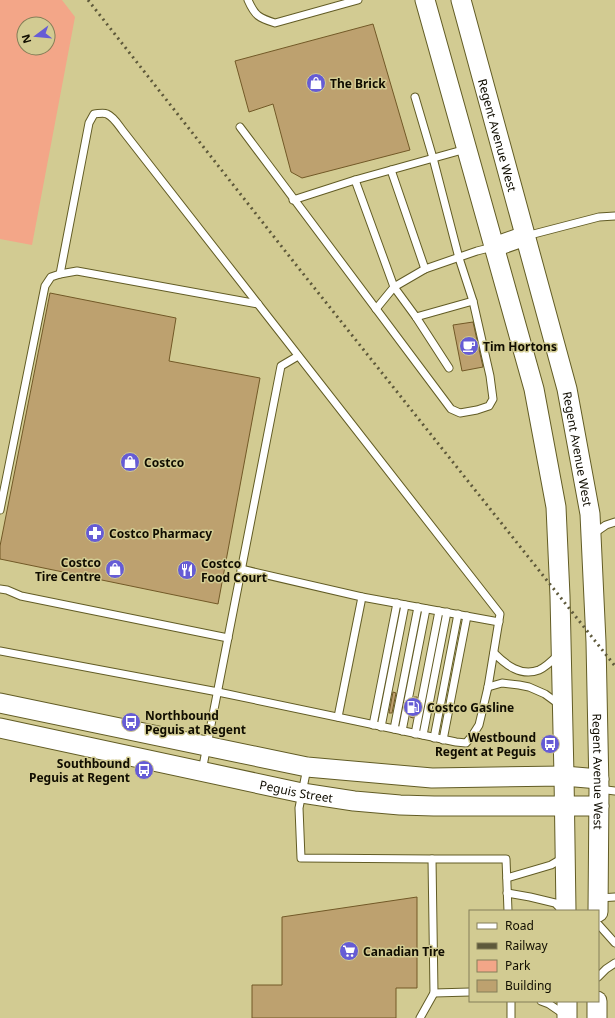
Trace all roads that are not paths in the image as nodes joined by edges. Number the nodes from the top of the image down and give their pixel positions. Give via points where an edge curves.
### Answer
1 (248, 0) edge
2 (358, 0) edge
3 (425, 0) edge
4 (461, 0) edge
5 (415, 97) dead end
6 (240, 127) dead end
7 (467, 149) junction
8 (433, 158) junction
9 (392, 170) junction
10 (355, 180) junction
11 (293, 200) junction
12 (615, 216) edge
13 (525, 236) junction
14 (494, 247) junction
15 (460, 258) junction
16 (425, 269) junction
17 (60, 274) junction
18 (394, 287) junction
19 (473, 301) junction
20 (258, 304) junction
21 (376, 309) junction
22 (416, 317) junction
23 (298, 356) junction
24 (449, 368) dead end
25 (0, 510) edge
26 (615, 522) edge
27 (591, 535) junction
28 (242, 569) junction
29 (0, 589) edge
30 (362, 597) junction
31 (397, 603) junction
32 (405, 605) junction
33 (418, 607) junction
34 (426, 608) junction
35 (439, 611) junction
36 (447, 612) junction
37 (458, 614) junction
38 (467, 616) junction
39 (499, 622) junction
40 (228, 638) junction
41 (0, 651) edge
42 (562, 652) junction
43 (494, 653) junction
44 (488, 687) junction
45 (218, 692) junction
46 (0, 703) edge
47 (563, 707) junction
48 (338, 717) junction
49 (377, 726) junction
50 (0, 728) edge
51 (394, 729) junction
52 (402, 731) junction
53 (414, 734) junction
54 (423, 735) junction
55 (434, 738) junction
56 (443, 740) junction
57 (207, 746) junction
58 (307, 767) junction
59 (202, 771) junction
60 (564, 776) junction
61 (603, 791) edge
62 (302, 793) junction
63 (565, 806) junction
64 (565, 857) junction
65 (432, 859) junction
66 (507, 878) junction
67 (508, 893) junction
68 (604, 902) edge
69 (508, 910) edge
70 (563, 910) edge
71 (564, 910) edge
72 (599, 925) edge
73 (615, 942) edge
74 (615, 963) edge
75 (599, 976) edge
76 (469, 992) edge
77 (434, 993) junction
78 (511, 1002) edge
79 (544, 1002) edge
80 (597, 1002) edge
81 (567, 1012) edge
82 (420, 1018) edge
83 (511, 1018) edge
84 (597, 1018) edge

1 - 2 lane via 257,16 275,23
3 - 7 main road
4 - 13 main road, Regent Avenue West
5 - 8 lane
6 - 11 lane
7 - 8 lane
7 - 14 main road
8 - 9 lane
8 - 15 lane
9 - 10 lane
9 - 16 lane
10 - 11 lane
10 - 18 lane
11 - 21 lane
12 - 13 lane via 599,217
13 - 14 main road
13 - 27 main road, Regent Avenue West via 567,389 590,514
14 - 15 lane
14 - 42 main road via 534,389 556,507
15 - 16 lane
15 - 19 lane
16 - 18 lane
17 - 20 lane via 77,271
17 - 20 lane via 89,123 94,114 107,114 114,119
17 - 25 lane via 51,277 45,286
18 - 21 lane
18 - 22 lane
19 - 21 lane via 493,399 489,406 460,414 451,409
19 - 22 lane
20 - 23 lane
22 - 24 lane
23 - 28 lane via 281,366
23 - 39 lane via 500,614
26 - 27 lane
27 - 61 main road, Regent Avenue West
28 - 30 lane
28 - 40 lane
29 - 40 lane via 21,596
30 - 31 lane
30 - 48 lane
31 - 32 lane
31 - 49 lane
32 - 33 lane
32 - 49 lane
33 - 34 lane
33 - 51 lane
34 - 35 lane
34 - 52 lane
35 - 36 lane
35 - 53 lane
36 - 37 lane
36 - 54 lane
37 - 38 lane
37 - 55 lane
38 - 39 lane
38 - 56 lane
39 - 43 lane
40 - 45 lane
41 - 45 lane
42 - 43 lane via 540,670 528,672 504,663
42 - 47 main road
43 - 44 lane
44 - 47 lane via 502,683 529,687 545,694
44 - 56 lane via 479,725 472,736 466,743
45 - 48 lane
45 - 57 lane
46 - 57 main road, Peguis Street
47 - 60 main road
48 - 49 lane
49 - 51 lane
50 - 59 main road, Peguis Street
51 - 52 lane
52 - 53 lane
53 - 54 lane
54 - 55 lane
55 - 56 lane
57 - 58 main road, Peguis Street
57 - 59 lane
58 - 60 main road, Peguis Street via 432,778
58 - 62 lane
59 - 62 main road, Peguis Street
60 - 61 main road, Peguis Street
60 - 63 main road
61 - 63 main road, Peguis Street
61 - 68 main road, Regent Avenue West
62 - 63 main road, Peguis Street via 400,805
62 - 65 lane via 299,808 301,858
63 - 64 main road
64 - 66 lane via 551,866
64 - 71 main road
65 - 66 lane via 506,859
65 - 77 lane
66 - 67 lane
67 - 69 lane
67 - 70 lane via 555,903
72 - 73 lane
74 - 75 lane
76 - 77 lane
77 - 82 lane
78 - 83 lane
79 - 81 lane
80 - 84 main road

